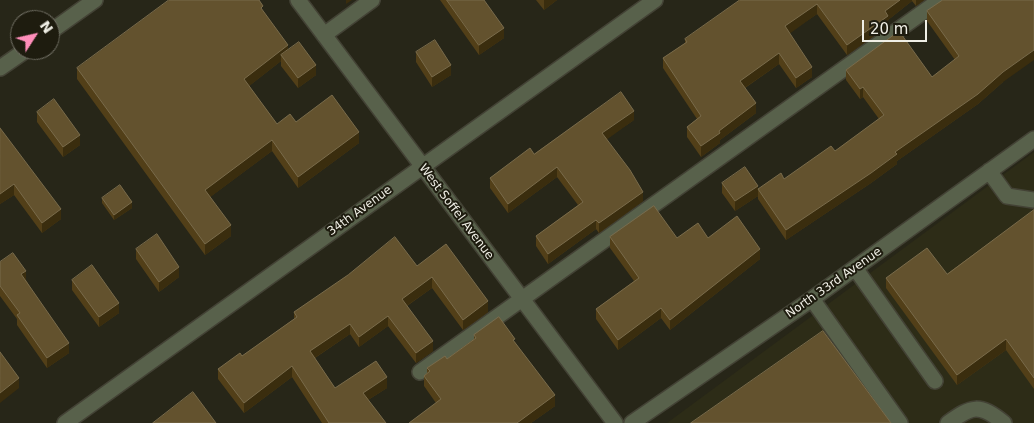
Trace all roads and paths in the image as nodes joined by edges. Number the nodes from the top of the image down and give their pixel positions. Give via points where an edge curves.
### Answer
1 (95, 0) edge
2 (298, 0) edge
3 (372, 0) edge
4 (654, 0) edge
5 (940, 0) edge
6 (60, 25) edge
7 (324, 34) junction
8 (12, 60) edge
9 (0, 68) edge
10 (1034, 139) edge
11 (423, 166) junction
12 (989, 171) junction
13 (1034, 200) edge
14 (855, 268) junction
15 (521, 299) junction
16 (812, 299) junction
17 (420, 372) dead end
18 (935, 381) dead end
19 (65, 423) edge
20 (615, 423) edge
21 (632, 423) edge
22 (900, 423) edge
23 (948, 423) edge
24 (1004, 423) edge

1 - 6 street
2 - 7 street, West Soffel Avenue
3 - 7 street
4 - 11 street, 34th Avenue
5 - 15 street
7 - 11 street, West Soffel Avenue
8 - 9 street
10 - 12 street, North 33rd Avenue
11 - 15 street, West Soffel Avenue
11 - 19 street, 34th Avenue
12 - 13 street via 1007,196
12 - 14 street, North 33rd Avenue
14 - 16 street, North 33rd Avenue
14 - 18 street
15 - 17 street
15 - 20 street, West Soffel Avenue
16 - 21 street, North 33rd Avenue
16 - 22 street
23 - 24 street via 968,409 979,409

